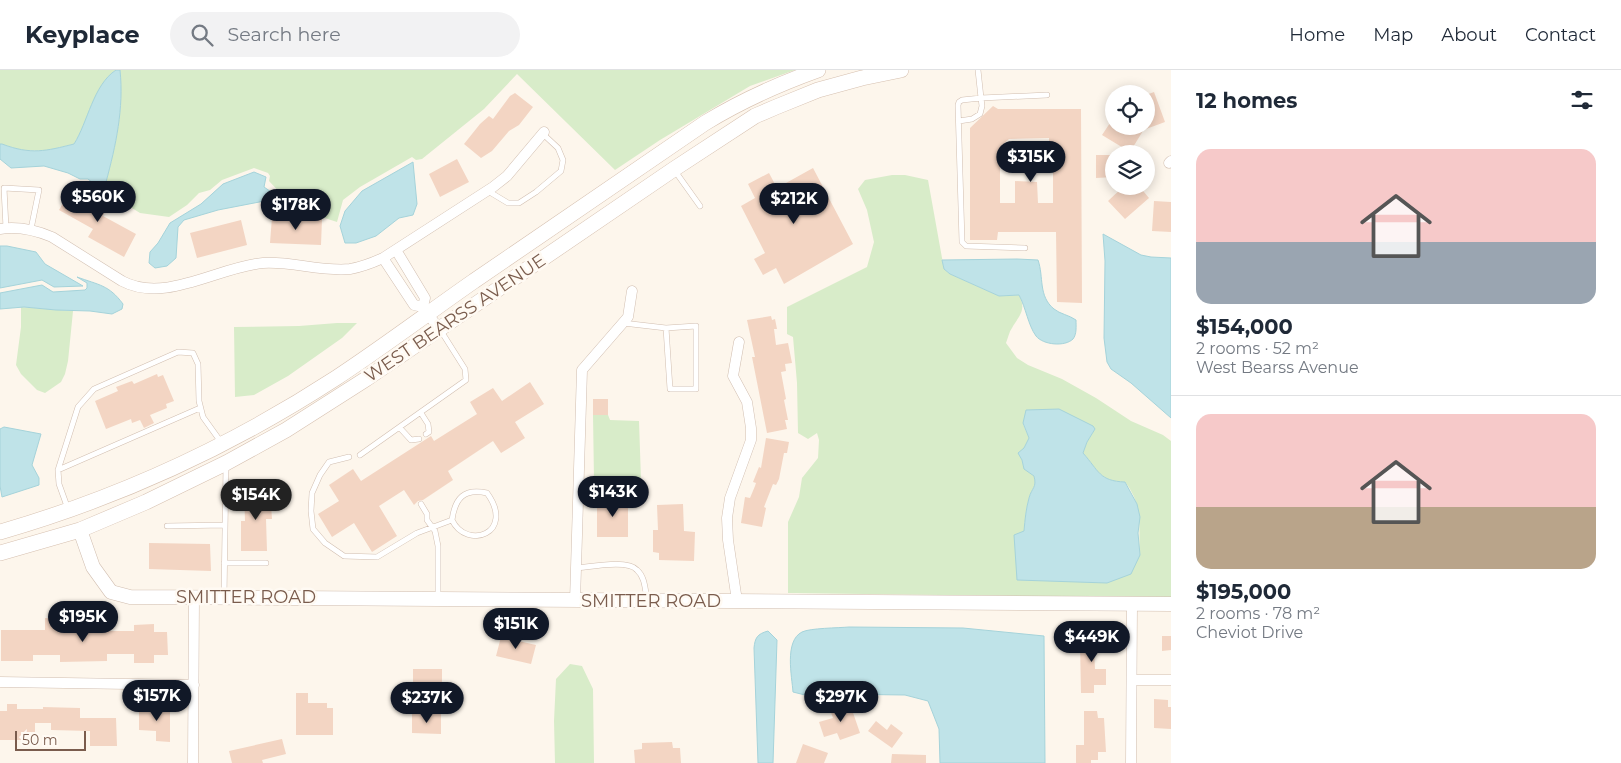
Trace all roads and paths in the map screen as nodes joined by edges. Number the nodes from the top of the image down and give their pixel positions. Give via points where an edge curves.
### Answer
1 (818, 70) edge
2 (901, 70) edge
3 (978, 70) edge
4 (1046, 95) dead end
5 (981, 98) junction
6 (745, 100) junction
7 (959, 121) junction
8 (543, 133) joint
9 (674, 169) junction
10 (487, 191) junction
11 (700, 206) dead end
12 (3, 228) edge
13 (31, 229) junction
14 (1026, 248) dead end
15 (396, 250) junction
16 (383, 258) junction
17 (632, 291) dead end
18 (425, 310) junction
19 (623, 323) junction
20 (666, 328) junction
21 (439, 329) junction
22 (739, 342) dead end
23 (200, 408) junction
24 (421, 413) junction
25 (400, 428) junction
26 (426, 434) dead end
27 (419, 439) dead end
28 (222, 444) junction
29 (360, 455) dead end
30 (349, 457) dead end
31 (226, 463) junction
32 (172, 468) junction
33 (58, 470) junction
34 (578, 486) junction
35 (629, 486) dead end
36 (421, 504) dead end
37 (68, 510) junction
38 (452, 520) junction
39 (225, 525) junction
40 (166, 526) dead end
41 (432, 526) junction
42 (80, 530) junction
43 (0, 532) edge
44 (0, 542) edge
45 (0, 553) edge
46 (224, 563) junction
47 (266, 563) dead end
48 (576, 568) junction
49 (194, 596) junction
50 (224, 596) junction
51 (438, 599) junction
52 (575, 601) junction
53 (647, 601) junction
54 (737, 602) junction
55 (1132, 604) junction
56 (1171, 604) edge
57 (1132, 680) junction
58 (1171, 680) edge
59 (0, 682) edge
60 (194, 684) junction
61 (193, 763) edge
62 (1131, 763) edge

1 - 6 main road, WEST BEARSS AVENUE
2 - 9 main road, WEST BEARSS AVENUE via 841,83 776,106 755,116
3 - 5 lane
4 - 5 lane
5 - 7 lane via 980,114
5 - 7 lane via 959,102
6 - 9 main road via 736,112 678,150
6 - 18 main road, WEST BEARSS AVENUE via 705,123
7 - 14 lane via 962,242 966,246
8 - 10 street via 507,176
8 - 10 lane via 558,148 563,160 561,170 520,203 508,203
9 - 11 lane
9 - 21 main road, WEST BEARSS AVENUE
10 - 15 street
12 - 13 street
12 - 13 lane via 4,188 39,190
13 - 16 street via 52,237 130,286 144,288 176,286 261,263 348,269
15 - 16 street
15 - 18 street via 425,298
16 - 18 street via 414,305
17 - 19 street via 628,317
18 - 21 street
18 - 28 main road, WEST BEARSS AVENUE via 328,382
19 - 20 lane
19 - 34 street via 582,370
20 - 20 lane via 670,389 696,389 696,326
21 - 24 lane via 465,369 466,380
21 - 31 main road, WEST BEARSS AVENUE via 319,410
22 - 54 street via 733,376 747,402 751,440 730,498 727,518
23 - 28 lane via 202,417
23 - 33 lane
23 - 33 lane via 198,364 193,354 178,352 94,389 78,407
24 - 25 lane
24 - 26 lane via 428,424
25 - 27 lane via 411,440
25 - 29 lane
28 - 32 main road, WEST BEARSS AVENUE
30 - 41 lane via 329,462 312,493 313,529 324,543 344,556 377,557
31 - 39 lane
31 - 42 main road, WEST BEARSS AVENUE
32 - 37 main road, WEST BEARSS AVENUE
32 - 42 main road via 159,482 92,511
33 - 37 lane
34 - 35 lane
34 - 48 street
36 - 41 lane
37 - 43 main road, WEST BEARSS AVENUE
37 - 44 main road via 60,522
38 - 38 lane via 456,528 467,535 479,536 489,532 496,525 494,502 487,493 476,490 466,493 457,501
38 - 41 lane
39 - 40 lane
39 - 46 lane
41 - 51 lane via 438,546
42 - 45 main road, WEST BEARSS AVENUE
42 - 49 street, SMITTER ROAD via 94,567 111,592 130,597
46 - 47 lane
46 - 50 lane
48 - 52 street
48 - 53 lane via 632,566 643,580
49 - 50 street, SMITTER ROAD
49 - 60 street
50 - 51 street, SMITTER ROAD
51 - 52 street, SMITTER ROAD
52 - 53 street, SMITTER ROAD
53 - 54 street, SMITTER ROAD
54 - 55 street, SMITTER ROAD
55 - 56 street, SMITTER ROAD
55 - 57 street
57 - 58 street
57 - 62 street
59 - 60 street
60 - 61 street

